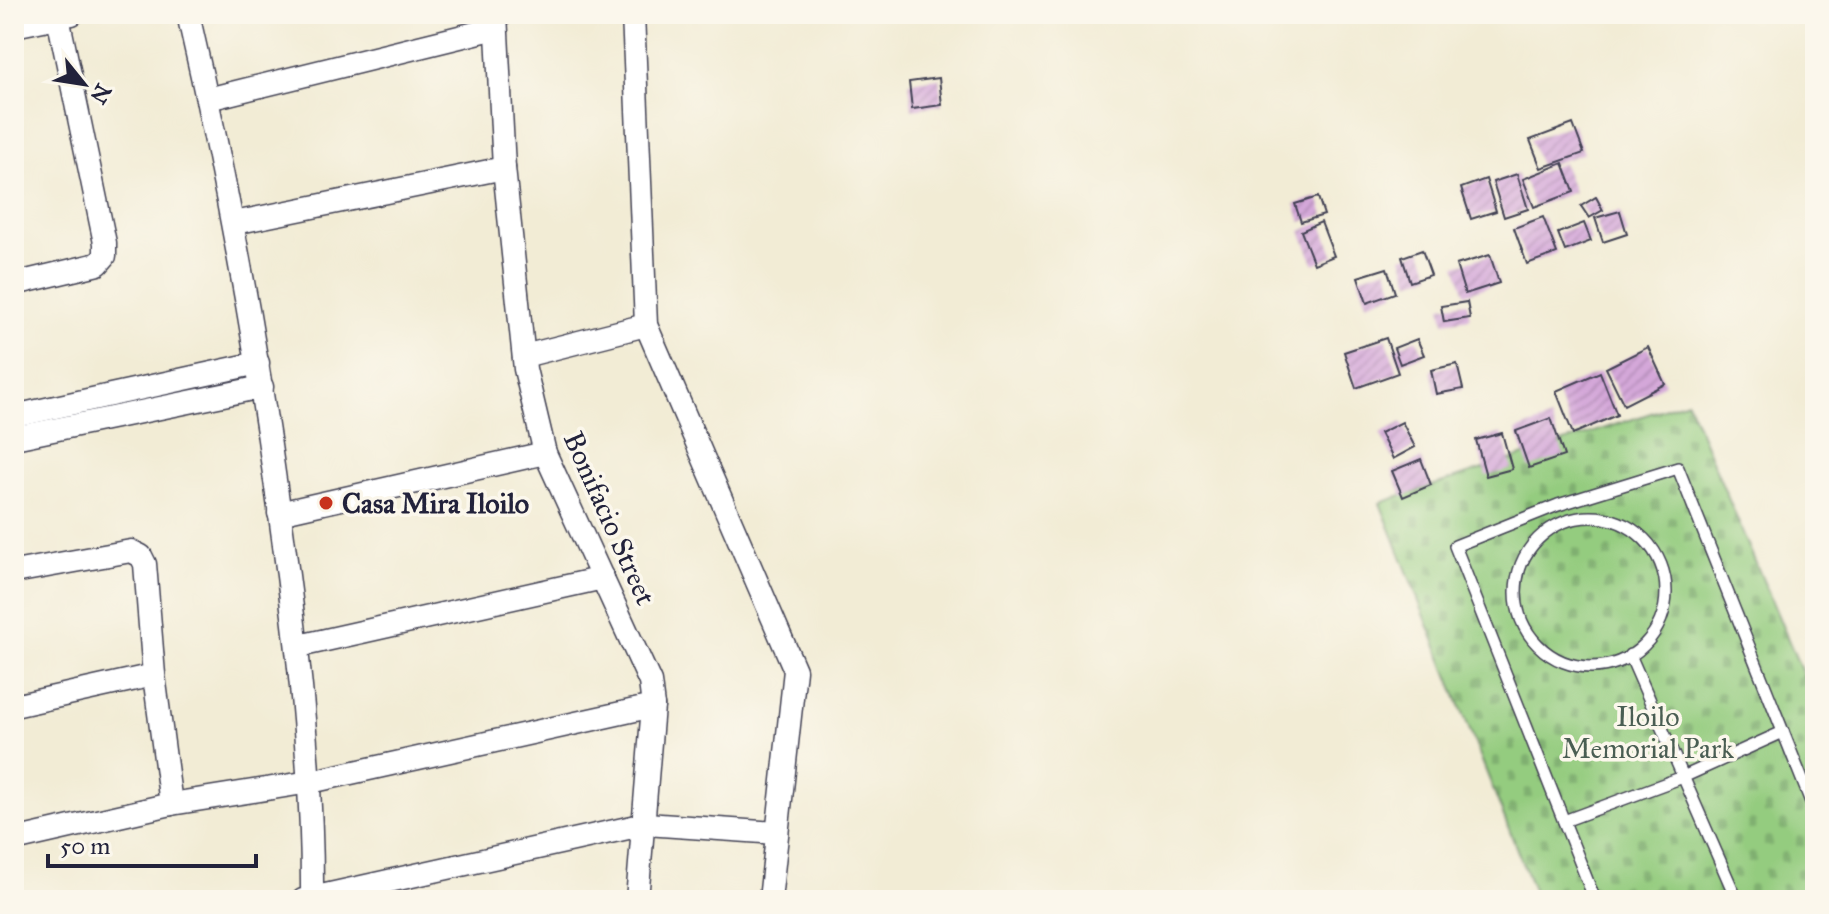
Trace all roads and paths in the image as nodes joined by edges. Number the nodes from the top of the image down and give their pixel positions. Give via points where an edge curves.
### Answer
1 (188, 14) edge
2 (633, 14) edge
3 (66, 16) edge
4 (496, 21) edge
5 (14, 26) edge
6 (208, 99) junction
7 (504, 168) junction
8 (234, 223) junction
9 (14, 284) edge
10 (646, 325) junction
11 (524, 356) junction
12 (258, 363) junction
13 (262, 387) junction
14 (109, 395) junction
15 (14, 416) edge
16 (114, 418) junction
17 (14, 438) edge
18 (545, 453) junction
19 (1558, 505) junction
20 (279, 513) junction
21 (1563, 522) junction
22 (14, 572) edge
23 (603, 578) junction
24 (299, 646) junction
25 (1630, 655) junction
26 (154, 675) junction
27 (14, 706) edge
28 (653, 706) junction
29 (1783, 732) junction
30 (1683, 777) junction
31 (310, 782) junction
32 (171, 804) junction
33 (1815, 812) edge
34 (1564, 821) junction
35 (646, 824) junction
36 (777, 833) junction
37 (14, 840) edge
38 (309, 899) edge
39 (637, 900) edge
40 (770, 900) edge
41 (1595, 900) edge
42 (1737, 900) edge

1 - 6 street
2 - 10 street
3 - 5 street
3 - 9 street via 105,256 98,264
4 - 6 street
4 - 7 street, Bonifacio Street
6 - 8 street
7 - 8 street
7 - 11 street, Bonifacio Street
8 - 12 street
10 - 11 street
10 - 36 street via 795,670
11 - 18 street, Bonifacio Street
12 - 13 street
12 - 14 street
13 - 16 street
13 - 20 street
14 - 15 street
14 - 16 street
16 - 17 street
18 - 20 street
18 - 23 street, Bonifacio Street
19 - 21 lane
19 - 29 lane via 1678,468
19 - 34 lane via 1455,546
20 - 24 street
21 - 25 lane via 1586,516 1632,528 1662,565 1667,591 1662,616 1650,638
21 - 25 lane via 1542,534 1527,553 1517,587 1523,623 1548,656 1565,665 1607,665
22 - 26 street via 131,551 141,556
23 - 24 street
23 - 28 street, Bonifacio Street via 650,682
24 - 31 street
25 - 30 lane
26 - 27 street
26 - 32 street
28 - 31 street
28 - 35 street, Bonifacio Street
29 - 30 lane
29 - 33 lane
30 - 34 lane
30 - 42 lane
31 - 32 street
31 - 38 street
32 - 37 street
34 - 41 lane
35 - 36 street
35 - 38 street
35 - 39 street, Bonifacio Street
36 - 40 street

